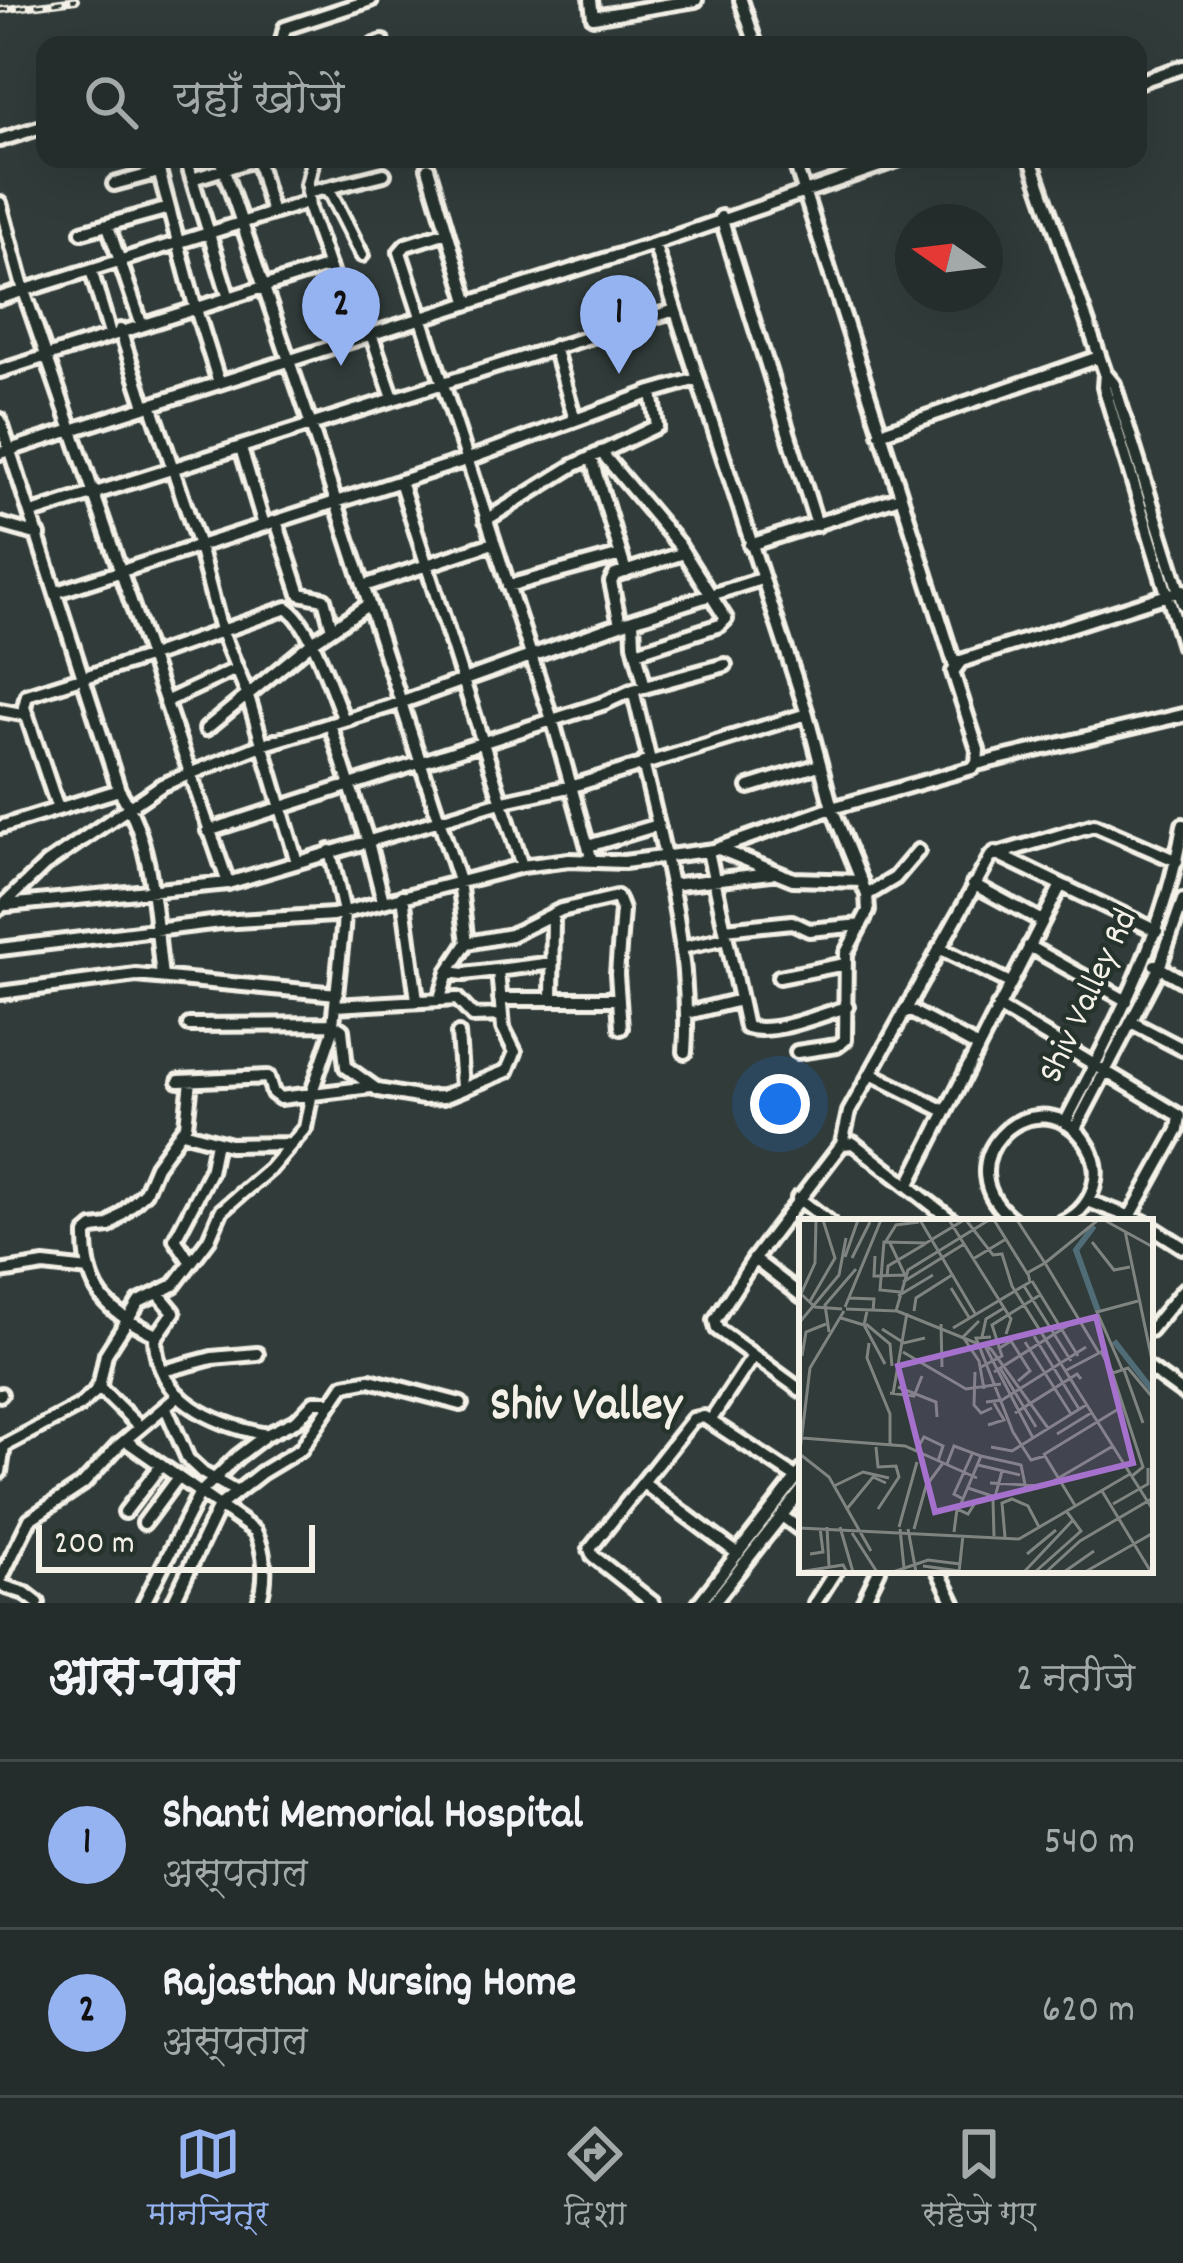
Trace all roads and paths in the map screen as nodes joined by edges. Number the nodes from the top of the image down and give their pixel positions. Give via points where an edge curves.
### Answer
1 (371, 0) edge
2 (591, 0) edge
3 (696, 0) edge
4 (741, 0) edge
5 (284, 36) edge
6 (753, 36) edge
7 (1183, 67) edge
8 (1147, 79) edge
9 (36, 129) edge
10 (0, 140) edge
11 (151, 168) edge
12 (159, 168) edge
13 (189, 168) edge
14 (214, 168) edge
15 (223, 168) edge
16 (260, 168) edge
17 (312, 168) edge
18 (797, 168) edge
19 (872, 168) edge
20 (1034, 168) edge
21 (428, 169) dead end
22 (384, 175) dead end
23 (192, 179) junction
24 (113, 184) dead end
25 (328, 188) junction
26 (804, 190) junction
27 (308, 197) junction
28 (169, 208) junction
29 (1, 210) edge
30 (272, 213) junction
31 (721, 218) junction
32 (347, 220) junction
33 (242, 223) junction
34 (108, 226) junction
35 (316, 229) junction
36 (82, 232) dead end
37 (447, 232) junction
38 (208, 233) junction
39 (178, 243) junction
40 (654, 244) junction
41 (362, 255) dead end
42 (119, 261) junction
43 (329, 266) junction
44 (91, 270) junction
45 (264, 284) junction
46 (25, 291) junction
47 (228, 295) junction
48 (0, 298) edge
49 (468, 301) junction
50 (195, 306) junction
51 (675, 310) junction
52 (420, 317) junction
53 (142, 323) junction
54 (115, 332) junction
55 (371, 334) junction
56 (354, 340) junction
57 (554, 347) junction
58 (46, 355) junction
59 (1099, 357) junction
60 (290, 360) junction
61 (0, 370) edge
62 (1105, 373) junction
63 (697, 380) junction
64 (220, 382) junction
65 (442, 382) junction
66 (652, 392) junction
67 (393, 398) junction
68 (148, 405) junction
69 (0, 420) edge
70 (575, 420) junction
71 (311, 425) junction
72 (72, 429) junction
73 (880, 433) junction
74 (241, 448) junction
75 (5, 451) edge
76 (596, 455) junction
77 (466, 460) junction
78 (173, 470) junction
79 (400, 481) junction
80 (95, 495) junction
81 (900, 497) junction
82 (335, 502) junction
83 (32, 513) junction
84 (486, 520) junction
85 (270, 523) junction
86 (0, 524) edge
87 (817, 525) junction
88 (39, 535) junction
89 (493, 543) junction
90 (750, 545) junction
91 (199, 546) junction
92 (684, 553) junction
93 (620, 555) junction
94 (427, 564) junction
95 (123, 571) junction
96 (626, 572) junction
97 (761, 579) junction
98 (364, 586) junction
99 (508, 586) junction
100 (58, 592) junction
101 (1182, 595) edge
102 (711, 596) junction
103 (1166, 596) junction
104 (369, 604) junction
105 (634, 620) junction
106 (620, 624) junction
107 (332, 629) junction
108 (221, 630) junction
109 (311, 644) junction
110 (1183, 646) edge
111 (636, 652) junction
112 (151, 656) junction
113 (529, 658) junction
114 (725, 665) dead end
115 (955, 666) junction
116 (236, 669) junction
117 (80, 677) junction
118 (466, 680) junction
119 (639, 688) junction
120 (248, 695) junction
121 (165, 702) junction
122 (400, 703) junction
123 (0, 710) edge
124 (807, 714) junction
125 (27, 715) junction
126 (1183, 716) edge
127 (552, 719) junction
128 (344, 720) junction
129 (330, 724) junction
130 (206, 729) dead end
131 (485, 741) junction
132 (262, 745) junction
133 (647, 762) junction
134 (421, 763) junction
135 (977, 764) junction
136 (819, 765) junction
137 (188, 774) junction
138 (349, 786) junction
139 (573, 786) junction
140 (749, 788) dead end
141 (119, 790) junction
142 (504, 801) junction
143 (280, 804) junction
144 (129, 806) junction
145 (832, 808) junction
146 (58, 809) junction
147 (440, 821) junction
148 (658, 824) junction
149 (1183, 825) edge
150 (0, 827) edge
151 (208, 831) junction
152 (368, 842) junction
153 (588, 846) junction
154 (713, 850) junction
155 (330, 851) junction
156 (918, 851) dead end
157 (994, 853) junction
158 (666, 859) junction
159 (592, 861) junction
160 (1177, 861) junction
161 (297, 862) junction
162 (522, 866) junction
163 (774, 873) junction
164 (459, 881) junction
165 (716, 881) junction
166 (862, 881) junction
167 (228, 883) junction
168 (973, 884) junction
169 (670, 885) junction
170 (1060, 885) junction
171 (151, 889) junction
172 (868, 895) junction
173 (403, 896) junction
174 (383, 902) junction
175 (2, 906) edge
176 (1182, 909) edge
177 (344, 912) junction
178 (553, 915) junction
179 (1042, 921) junction
180 (861, 925) junction
181 (156, 930) junction
182 (1157, 931) junction
183 (726, 933) junction
184 (467, 943) junction
185 (1029, 946) junction
186 (939, 947) junction
187 (681, 948) junction
188 (0, 949) edge
189 (1146, 960) junction
190 (553, 963) junction
191 (844, 964) junction
192 (1159, 968) junction
193 (498, 970) junction
194 (448, 972) junction
195 (162, 976) junction
196 (779, 977) dead end
197 (1183, 981) edge
198 (1010, 983) junction
199 (0, 993) edge
200 (440, 998) junction
201 (500, 999) junction
202 (553, 999) junction
203 (618, 999) junction
204 (336, 1000) junction
205 (417, 1000) junction
206 (740, 1000) junction
207 (1127, 1001) junction
208 (847, 1007) junction
209 (998, 1007) junction
210 (907, 1009) junction
211 (688, 1013) junction
212 (500, 1015) junction
213 (1131, 1022) junction
214 (333, 1024) junction
215 (189, 1025) dead end
216 (621, 1028) dead end
217 (458, 1034) dead end
218 (978, 1047) junction
219 (1183, 1049) edge
220 (686, 1052) dead end
221 (797, 1052) dead end
222 (1099, 1070) junction
223 (871, 1074) junction
224 (373, 1087) junction
225 (462, 1087) junction
226 (312, 1092) junction
227 (946, 1112) junction
228 (1070, 1126) junction
229 (183, 1132) junction
230 (216, 1142) junction
231 (291, 1144) junction
232 (842, 1144) junction
233 (908, 1186) junction
234 (202, 1190) junction
235 (798, 1198) junction
236 (1088, 1201) junction
237 (227, 1204) junction
238 (825, 1219) edge
239 (950, 1219) edge
240 (1006, 1219) edge
241 (1069, 1219) edge
242 (1133, 1219) edge
243 (1139, 1219) edge
244 (1153, 1230) edge
245 (1183, 1247) edge
246 (754, 1259) junction
247 (190, 1262) junction
248 (88, 1270) junction
249 (0, 1272) edge
250 (1183, 1290) edge
251 (158, 1293) junction
252 (799, 1294) edge
253 (128, 1318) junction
254 (1153, 1326) edge
255 (155, 1335) junction
256 (257, 1354) dead end
257 (753, 1356) junction
258 (163, 1371) junction
259 (1153, 1371) edge
260 (99, 1388) junction
261 (799, 1389) edge
262 (1183, 1394) edge
263 (179, 1396) junction
264 (331, 1402) junction
265 (461, 1404) dead end
266 (166, 1408) junction
267 (710, 1420) junction
268 (140, 1427) junction
269 (266, 1436) junction
270 (124, 1440) junction
271 (161, 1465) junction
272 (0, 1472) edge
273 (178, 1478) junction
274 (213, 1479) junction
275 (799, 1479) edge
276 (799, 1481) edge
277 (799, 1482) edge
278 (643, 1483) junction
279 (235, 1491) junction
280 (199, 1494) junction
281 (219, 1506) junction
282 (125, 1512) dead end
283 (782, 1516) junction
284 (144, 1523) dead end
285 (799, 1529) edge
286 (738, 1554) junction
287 (834, 1573) edge
288 (877, 1573) edge
289 (939, 1573) edge
290 (0, 1582) edge
291 (38, 1603) edge
292 (144, 1603) edge
293 (173, 1603) edge
294 (259, 1603) edge
295 (653, 1603) edge
296 (699, 1603) edge
297 (713, 1603) edge
298 (815, 1603) edge
299 (862, 1603) edge
300 (954, 1603) edge

1 - 5 street via 286,28
2 - 3 street via 593,17
4 - 6 street
7 - 8 street
9 - 10 street
11 - 24 street
12 - 28 street
13 - 23 street
14 - 23 street
15 - 33 street
16 - 30 street
17 - 27 street
18 - 26 street
19 - 26 street
20 - 59 street
21 - 37 street
22 - 25 street
23 - 38 street
25 - 27 street
25 - 32 street
26 - 31 street
26 - 73 street
27 - 30 street
27 - 35 street
28 - 34 street
28 - 39 street
29 - 46 street
30 - 33 street
31 - 40 street
31 - 87 street
32 - 35 street
32 - 41 street
33 - 38 street
33 - 45 street
34 - 36 street
34 - 42 street
35 - 43 street
37 - 49 street
37 - 52 street via 400,252
38 - 39 street
38 - 47 street
39 - 42 street
39 - 50 street
40 - 49 street
40 - 51 street
42 - 44 street
42 - 53 street
43 - 45 street
43 - 56 street
44 - 46 street
44 - 54 street
45 - 47 street
45 - 60 street
46 - 48 street
46 - 58 street
47 - 50 street
49 - 52 street
50 - 53 street
50 - 64 street
51 - 57 street
51 - 63 street
52 - 55 street
52 - 65 street
53 - 54 street
54 - 58 street
54 - 68 street
55 - 56 street
55 - 67 street
56 - 60 street
57 - 65 street
57 - 70 street
58 - 61 street
58 - 72 street
59 - 62 street
59 - 73 street
60 - 64 street
60 - 71 street
62 - 101 street
62 - 103 street
63 - 66 street
63 - 90 street
64 - 68 street
65 - 67 street
65 - 77 street
66 - 70 street
66 - 76 street via 657,427
67 - 71 street
68 - 72 street
68 - 78 street
69 - 75 street
70 - 77 street
71 - 74 street
71 - 82 street
72 - 75 street
72 - 80 street
73 - 81 street
74 - 78 street
74 - 85 street
75 - 83 street
76 - 84 street
76 - 92 street
76 - 93 street
77 - 79 street
77 - 84 street
78 - 80 street
78 - 91 street
79 - 82 street
79 - 94 street
80 - 83 street
80 - 95 street
81 - 87 street
81 - 115 street
82 - 85 street
82 - 98 street
83 - 88 street
84 - 89 street
85 - 91 street
85 - 107 street via 300,594 324,599
86 - 88 street
87 - 90 street
88 - 100 street
89 - 94 street
89 - 99 street
90 - 97 street
91 - 95 street
91 - 108 street
92 - 96 street
92 - 102 street
93 - 96 street
93 - 99 street
94 - 98 street
94 - 118 street
95 - 100 street
95 - 112 street
96 - 106 street via 611,582
97 - 102 street
97 - 124 street
98 - 104 street
99 - 113 street
100 - 117 street
101 - 103 street
102 - 105 street
102 - 111 street via 724,622
103 - 110 street
103 - 115 street
104 - 107 street
104 - 122 street
105 - 106 street
105 - 111 street
106 - 113 street
107 - 109 street
108 - 109 street via 287,608
108 - 112 street
108 - 116 street
109 - 120 street
109 - 128 street
111 - 119 street
112 - 117 street
112 - 121 street
113 - 118 street
113 - 127 street
114 - 119 street
115 - 135 street
116 - 120 street
116 - 121 street
117 - 125 street via 27,694
117 - 141 street
118 - 122 street
118 - 131 street
119 - 127 street
119 - 133 street
120 - 130 street
120 - 132 street
121 - 137 street
122 - 128 street
122 - 134 street
123 - 125 street
124 - 133 street
124 - 136 street
125 - 146 street
126 - 135 street
127 - 131 street
127 - 139 street
128 - 129 street
129 - 132 street
129 - 138 street
131 - 134 street
131 - 142 street
132 - 137 street
132 - 143 street
133 - 139 street
133 - 148 street
134 - 138 street
134 - 147 street
135 - 145 street
136 - 140 street
136 - 145 street
137 - 144 street
137 - 151 street
138 - 143 street
138 - 152 street
139 - 142 street
139 - 153 street
141 - 144 street
141 - 146 street
142 - 147 street
142 - 162 street
143 - 151 street
143 - 161 street
144 - 171 street
144 - 175 street
145 - 154 street
145 - 166 street
146 - 150 street
147 - 152 street
147 - 164 street
148 - 153 street
148 - 158 street
149 - 160 street, Shiv Valley Rd
151 - 167 street
152 - 155 street
152 - 174 street
153 - 159 street
154 - 158 street
154 - 163 street
154 - 165 street
155 - 161 street
155 - 177 street
156 - 172 street
157 - 160 street via 1094,825
157 - 168 street
157 - 170 street
158 - 159 street
158 - 169 street
159 - 162 street
160 - 182 street, Shiv Valley Rd
161 - 167 street
162 - 164 street
163 - 165 street
163 - 166 street
164 - 173 street
164 - 184 street
165 - 169 street
165 - 183 street
166 - 172 street
167 - 171 street
168 - 179 street
168 - 186 street
169 - 187 street
170 - 179 street
170 - 182 street
171 - 175 street
171 - 181 street
172 - 180 street
173 - 174 street
173 - 205 street
174 - 177 street
176 - 192 street, Shiv Valley Rd
177 - 181 street
177 - 204 street
178 - 184 street via 511,935
178 - 190 street
178 - 203 street via 605,898 620,901
179 - 185 street
180 - 183 street via 809,930 792,922
180 - 191 street
181 - 188 street
181 - 195 street
182 - 189 street, Shiv Valley Rd
183 - 187 street
183 - 206 street
184 - 194 street
185 - 198 street
185 - 207 street
186 - 198 street
186 - 210 street
187 - 211 street
189 - 192 street
189 - 207 street, Shiv Valley Rd
190 - 193 street
190 - 202 street
191 - 196 street
191 - 208 street
192 - 197 street
192 - 213 street, Shiv Valley Rd
193 - 194 street
193 - 201 street
194 - 200 street
195 - 199 street
195 - 204 street
198 - 209 street
200 - 205 street
200 - 212 street via 461,1000 478,1018
201 - 202 street
201 - 212 street
202 - 203 street
203 - 216 street
204 - 205 street
204 - 214 street
206 - 208 street via 751,1030
206 - 211 street
207 - 222 street, Shiv Valley Rd
208 - 221 street via 842,1043
209 - 218 street
209 - 222 street
210 - 218 street
210 - 223 street
211 - 220 street
212 - 225 street via 512,1063
213 - 219 street
213 - 222 street, Shiv Valley Rd
214 - 215 street
214 - 224 street via 342,1030 346,1067
214 - 226 street
217 - 225 street
218 - 227 street
222 - 228 street, Shiv Valley Rd
222 - 243 street via 1180,1116
223 - 227 street
223 - 232 street via 844,1121
224 - 225 street via 423,1098
224 - 226 street
226 - 229 street via 275,1096 262,1077 185,1081
226 - 231 street via 305,1127
227 - 233 street
228 - 236 street, Shiv Valley Rd via 1094,1157
228 - 240 street, Shiv Valley Rd via 1045,1117 1002,1132 985,1178
229 - 230 street
229 - 248 street via 138,1201 109,1226 88,1231
230 - 231 street
230 - 234 street
231 - 237 street
232 - 233 street via 853,1143
232 - 235 street
233 - 239 street
234 - 237 street
234 - 247 street via 175,1239
235 - 238 street
235 - 246 street
236 - 241 street
236 - 242 street
237 - 247 street
244 - 245 street
246 - 252 street
246 - 257 street via 714,1325
247 - 251 street
248 - 249 street via 44,1264
248 - 253 street via 96,1294
250 - 254 street
251 - 253 street
251 - 255 street via 175,1315
253 - 255 street
253 - 260 street via 102,1360
255 - 258 street
256 - 258 street
257 - 261 street
257 - 267 street
258 - 263 street
259 - 262 street
260 - 268 street
260 - 272 street via 4,1446
263 - 266 street
263 - 269 street via 212,1421
264 - 265 street via 344,1385 370,1380
264 - 269 street via 314,1402
264 - 279 street via 302,1449
266 - 268 street
266 - 274 street via 188,1459
267 - 275 street
267 - 278 street via 693,1419
268 - 270 street
269 - 274 street
270 - 271 street
270 - 290 street via 83,1484 30,1519
271 - 273 street
271 - 282 street
273 - 280 street
273 - 284 street
274 - 279 street
274 - 280 street
276 - 286 street
277 - 283 street
278 - 286 street
278 - 295 street via 591,1552
279 - 281 street
280 - 281 street
280 - 292 street
281 - 293 street
281 - 294 street via 259,1537
283 - 285 street
283 - 297 street
286 - 296 street
287 - 298 street
288 - 299 street
289 - 300 street
290 - 291 street

